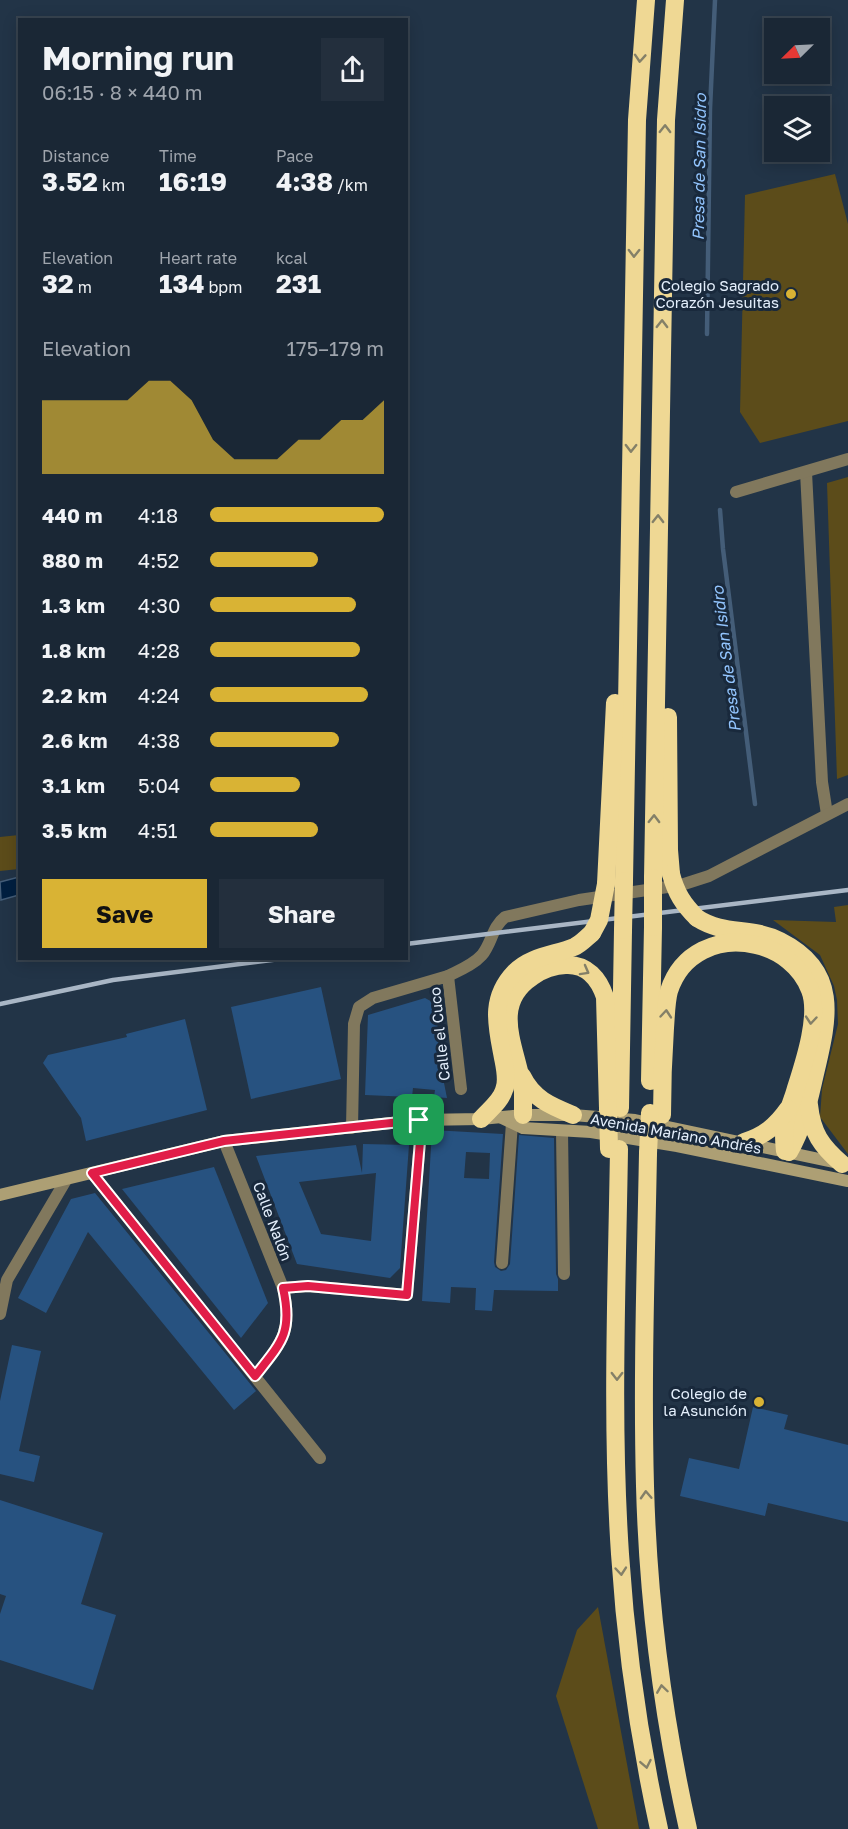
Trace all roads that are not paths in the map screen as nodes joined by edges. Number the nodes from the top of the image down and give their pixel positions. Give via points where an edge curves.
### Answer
1 (646, 0) edge
2 (675, 0) edge
3 (848, 459) edge
4 (806, 472) junction
5 (736, 492) dead end
6 (848, 804) edge
7 (827, 814) junction
8 (662, 876) junction
9 (615, 883) junction
10 (448, 976) junction
11 (511, 1068) junction
12 (460, 1089) dead end
13 (809, 1100) junction
14 (789, 1108) junction
15 (614, 1109) junction
16 (656, 1114) junction
17 (573, 1115) junction
18 (490, 1118) junction
19 (517, 1119) junction
20 (419, 1120) junction
21 (352, 1128) junction
22 (562, 1131) junction
23 (224, 1141) junction
24 (744, 1142) junction
25 (677, 1146) junction
26 (787, 1152) junction
27 (846, 1170) edge
28 (809, 1172) junction
29 (92, 1173) junction
30 (66, 1180) junction
31 (0, 1195) edge
32 (502, 1263) dead end
33 (564, 1274) dead end
34 (4, 1281) edge
35 (283, 1288) junction
36 (0, 1314) edge
37 (255, 1376) junction
38 (320, 1458) dead end
39 (659, 1829) edge
40 (688, 1829) edge

1 -> 9 highway via 637,120 628,591
8 -> 2 highway via 669,850 668,709 658,554 666,120
3 - 4 street
4 - 5 street
4 - 7 street via 822,782
6 - 7 street
7 - 10 street via 695,881 505,917 497,923 482,955
8 - 13 highway, bridge via 683,905 710,926 763,933 796,950 809,963 820,980 827,1013
8 - 16 highway, bridge via 653,927
9 - 11 highway, bridge via 592,933 577,946 529,962 506,984 495,1018
9 - 15 highway, bridge via 623,930
10 - 12 street, Calle el Cuco
10 - 21 street, Calle el Cuco via 374,998 359,1007 354,1024
11 -> 15 highway via 508,1023 515,993 523,983 549,968 580,966 601,984 605,997
11 - 17 highway via 538,1098
11 - 18 highway
11 - 19 highway via 523,1091
13 - 26 highway via 804,1121
13 - 27 highway via 819,1140
16 -> 14 highway via 669,992 679,971 693,955 708,946 728,942 748,943 780,953 792,963 810,990 810,1035
14 - 24 highway via 768,1131
14 - 26 highway via 783,1136
15 -> 39 highway, bridge via 611,1229 617,1335 617,1498 633,1688
40 -> 16 highway, bridge via 670,1739 654,1617 645,1488
17 - 19 main road, Avenida Mariano Andrés
17 - 24 main road, Avenida Mariano Andrés via 635,1120
18 - 19 main road, Avenida Mariano Andrés
18 - 20 main road, Avenida Mariano Andrés
19 - 22 main road, Avenida Mariano Andrés via 541,1129
19 - 32 street
20 - 21 main road, Avenida Mariano Andrés
20 - 35 street via 407,1295 308,1286
21 - 23 main road, Avenida Mariano Andrés
22 - 25 main road, Avenida Mariano Andrés
22 - 33 street
23 - 29 main road, Avenida Mariano Andrés
23 - 35 street, Calle Nalón
24 - 26 main road, Avenida Mariano Andrés
25 - 26 main road via 684,1141 776,1158
25 - 28 main road, Avenida Mariano Andrés
26 - 27 main road, Avenida Mariano Andrés
26 - 28 main road
27 - 28 main road, Avenida Mariano Andrés
29 - 30 main road, Avenida Mariano Andrés
29 - 37 street
30 - 31 main road, Avenida Mariano Andrés
30 - 34 street
34 - 36 street
35 - 37 street, Calle Nalón via 288,1323 281,1343
37 - 38 street

